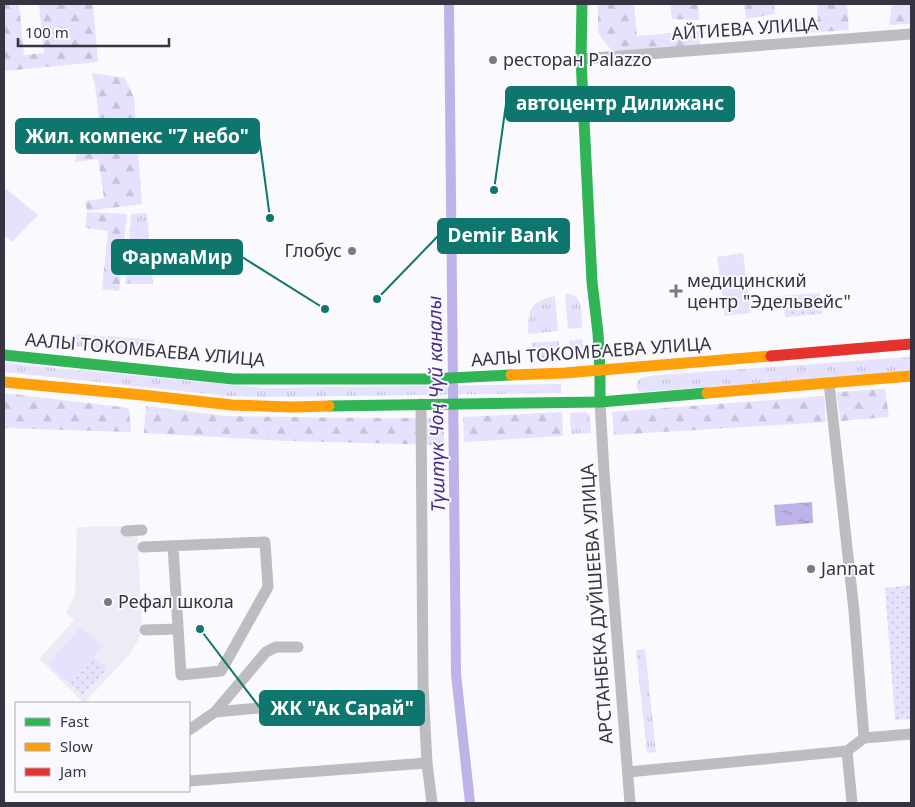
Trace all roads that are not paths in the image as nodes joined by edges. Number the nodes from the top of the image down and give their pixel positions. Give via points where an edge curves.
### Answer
1 (582, 4) edge
2 (911, 34) edge
3 (581, 59) junction
4 (911, 344) edge
5 (4, 355) edge
6 (600, 371) junction
7 (911, 376) edge
8 (4, 382) edge
9 (829, 383) junction
10 (600, 402) junction
11 (426, 404) junction
12 (126, 530) dead end
13 (142, 530) dead end
14 (174, 546) junction
15 (143, 547) dead end
16 (178, 629) junction
17 (146, 630) dead end
18 (298, 647) dead end
19 (301, 704) dead end
20 (215, 712) junction
21 (190, 729) edge
22 (911, 734) edge
23 (864, 738) junction
24 (847, 751) junction
25 (427, 763) junction
26 (628, 772) junction
27 (190, 781) edge
28 (432, 803) edge
29 (630, 803) edge
30 (852, 803) edge

1 - 3 main road
2 - 3 street, АЙТИЕВА УЛИЦА
3 - 6 main road via 592,282
4 - 6 main road, ААЛЫ ТОКОМБАЕВА УЛИЦА
5 - 6 main road, ААЛЫ ТОКОМБАЕВА УЛИЦА via 233,379 431,379
6 - 10 main road
7 - 9 main road
8 - 11 main road via 232,405
9 - 10 main road
9 - 23 street via 854,611
10 - 11 main road
10 - 26 street, АРСТАНБЕКА ДУЙШЕЕВА УЛИЦА
11 - 25 street via 423,685
12 - 13 street
14 - 15 street
14 - 16 street
14 - 16 street via 265,542 268,587 221,671 181,675
16 - 17 street
18 - 20 street via 276,647 266,652
19 - 20 street
20 - 21 street
22 - 23 street
23 - 24 street
24 - 26 street
24 - 30 street
25 - 27 street
25 - 28 street
26 - 29 street, АРСТАНБЕКА ДУЙШЕЕВА УЛИЦА

